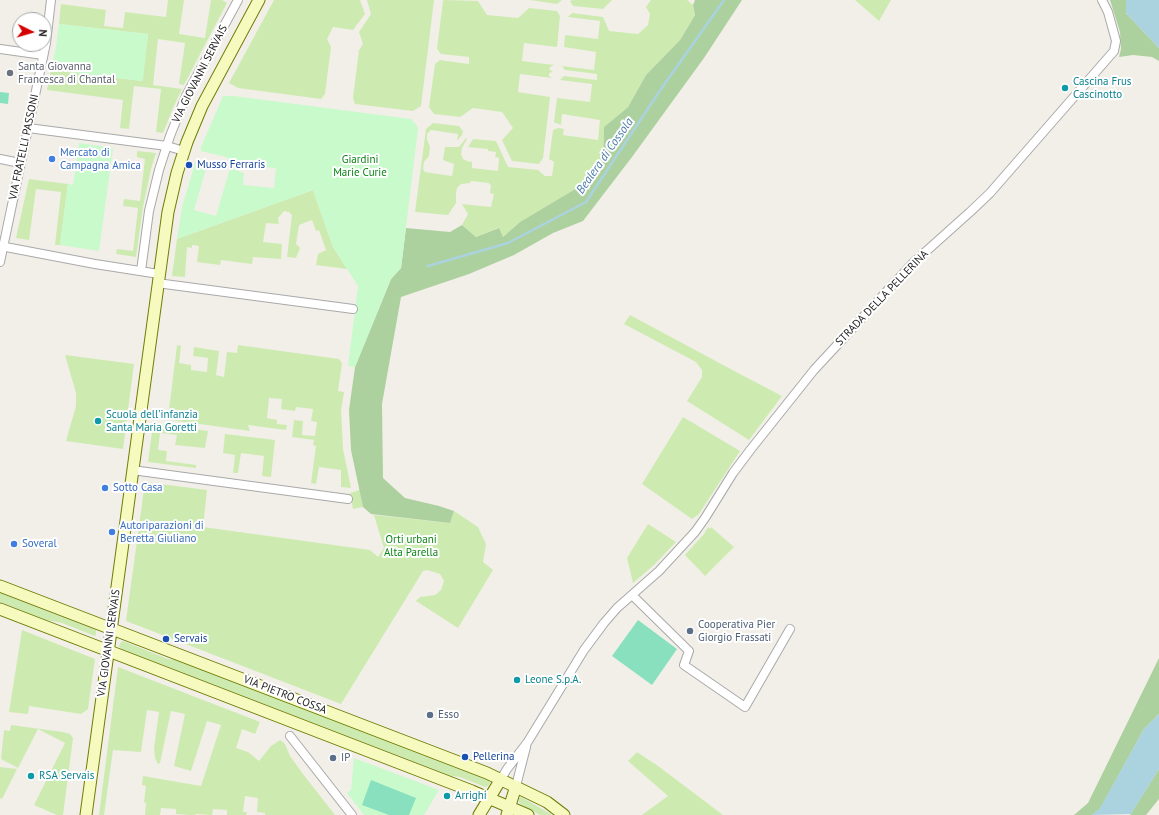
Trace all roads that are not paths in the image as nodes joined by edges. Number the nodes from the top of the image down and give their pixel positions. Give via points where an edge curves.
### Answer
1 (52, 0) edge
2 (238, 0) edge
3 (259, 0) edge
4 (1103, 2) edge
5 (0, 49) edge
6 (43, 55) junction
7 (28, 128) junction
8 (167, 146) junction
9 (184, 151) junction
10 (0, 159) edge
11 (20, 163) junction
12 (2, 246) edge
13 (0, 262) edge
14 (141, 271) junction
15 (158, 279) junction
16 (352, 309) dead end
17 (132, 470) junction
18 (348, 499) dead end
19 (0, 586) edge
20 (632, 595) junction
21 (0, 609) edge
22 (111, 628) junction
23 (790, 629) dead end
24 (108, 652) junction
25 (290, 736) dead end
26 (527, 743) junction
27 (501, 779) junction
28 (516, 786) junction
29 (490, 798) junction
30 (508, 811) edge
31 (86, 815) edge
32 (352, 815) edge
33 (480, 815) edge
34 (528, 815) edge
35 (564, 815) edge

1 - 6 street, VIA FRATELLI PASSONI
2 - 8 street, VIA GIOVANNI SERVAIS via 186,96
3 - 9 main road, VIA GIOVANNI SERVAIS via 202,106
4 - 20 street, STRADA DELLA PELLERINA via 1116,41 1111,56 990,193 913,263 814,370 751,448 695,532
5 - 6 street
6 - 7 street, VIA FRATELLI PASSONI
7 - 8 street
7 - 11 street, VIA FRATELLI PASSONI
8 - 9 street
8 - 14 street, VIA GIOVANNI SERVAIS via 149,211
9 - 15 main road, VIA GIOVANNI SERVAIS via 168,212
10 - 11 street
11 - 12 street, VIA FRATELLI PASSONI
12 - 13 street
12 - 14 street
14 - 15 street
15 - 16 street
15 - 17 main road, VIA GIOVANNI SERVAIS
17 - 18 street
17 - 22 main road, VIA GIOVANNI SERVAIS
19 - 22 main road, VIA PIETRO COSSA
20 - 23 street via 688,651 684,665 745,707
20 - 26 street, STRADA DELLA PELLERINA via 617,608 584,650
21 - 24 main road, VIA PIETRO COSSA
22 - 24 main road, VIA GIOVANNI SERVAIS
22 - 27 main road, VIA PIETRO COSSA
24 - 29 main road, VIA PIETRO COSSA
24 - 31 main road, VIA GIOVANNI SERVAIS
25 - 32 street
26 - 27 street, STRADA DELLA PELLERINA
26 - 28 street, STRADA DELLA PELLERINA
27 - 28 main road, VIA PIETRO COSSA
27 - 29 main road
28 - 30 main road
28 - 35 main road, VIA PIETRO COSSA via 547,802
29 - 30 main road, VIA PIETRO COSSA
29 - 33 main road
30 - 34 main road, VIA PIETRO COSSA

